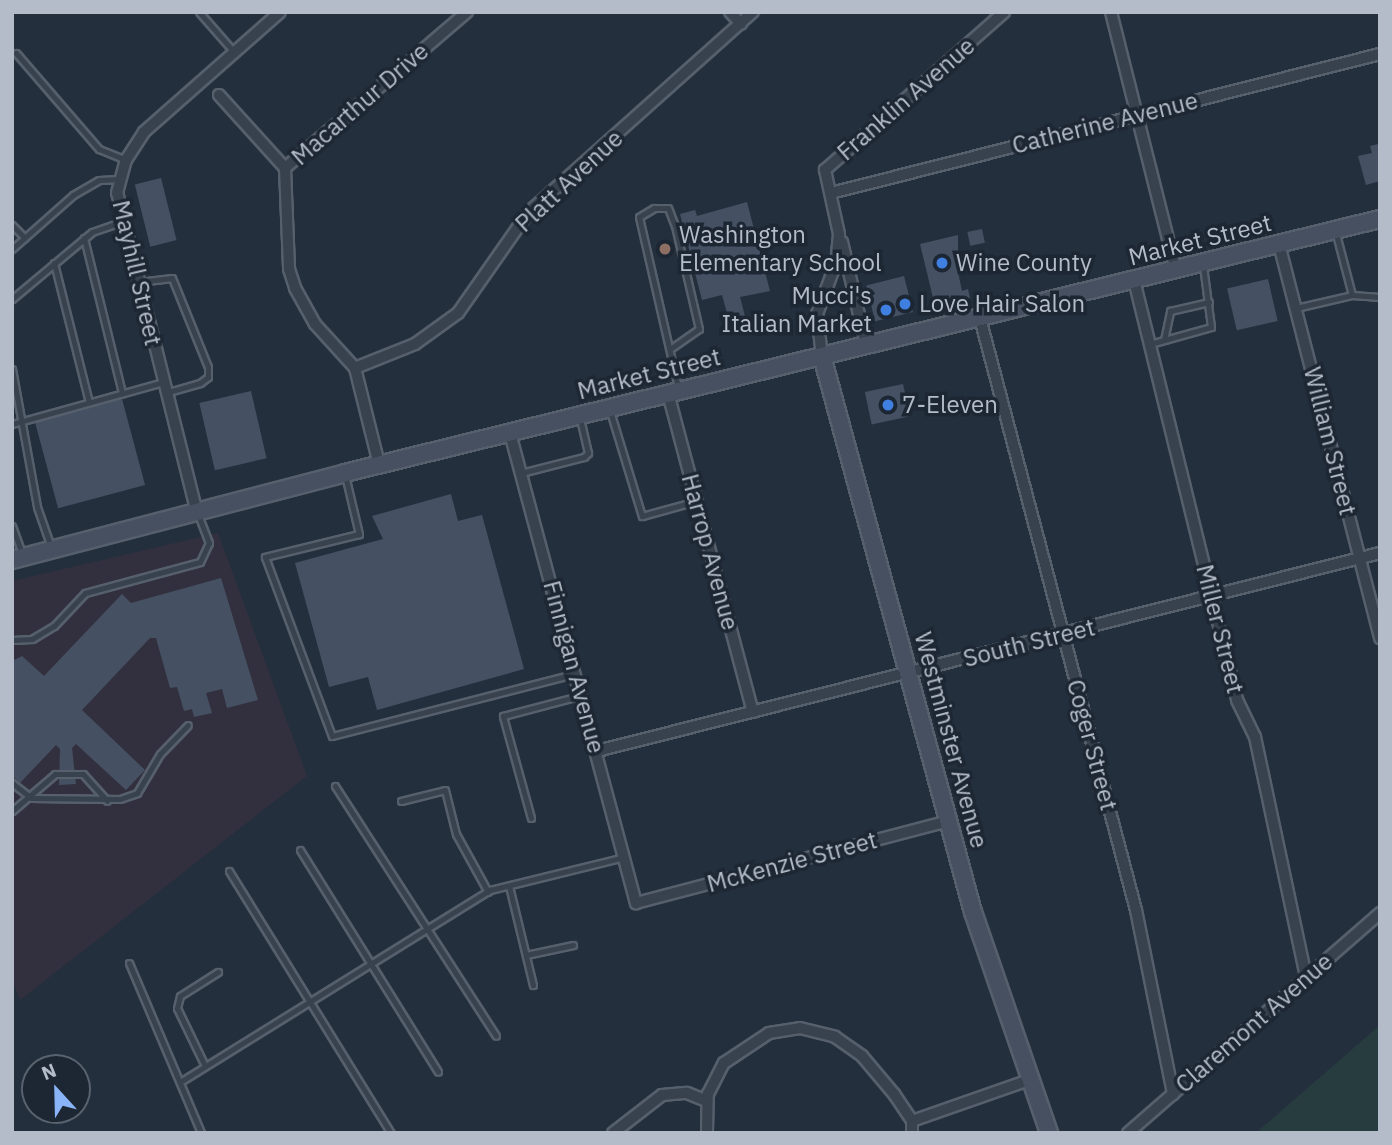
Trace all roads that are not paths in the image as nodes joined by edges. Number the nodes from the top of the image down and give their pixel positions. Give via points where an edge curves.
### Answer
1 (199, 12) edge
2 (280, 12) edge
3 (467, 12) edge
4 (730, 12) edge
5 (753, 12) edge
6 (1004, 12) edge
7 (1111, 12) edge
8 (741, 24) junction
9 (234, 52) junction
10 (16, 53) dead end
11 (1380, 54) edge
12 (219, 95) dead end
13 (1138, 115) junction
14 (126, 160) junction
15 (285, 169) junction
16 (120, 179) junction
17 (831, 193) junction
18 (1380, 219) edge
19 (121, 222) junction
20 (12, 225) edge
21 (838, 227) junction
22 (1335, 230) junction
23 (25, 238) junction
24 (84, 238) junction
25 (1279, 244) junction
26 (12, 249) edge
27 (1203, 263) junction
28 (54, 264) junction
29 (1176, 270) junction
30 (1134, 280) junction
31 (137, 283) junction
32 (1352, 295) junction
33 (1380, 298) edge
34 (12, 299) edge
35 (1209, 302) junction
36 (1296, 308) junction
37 (980, 318) junction
38 (1164, 340) junction
39 (866, 344) junction
40 (1150, 344) junction
41 (670, 349) junction
42 (821, 356) junction
43 (355, 368) junction
44 (12, 369) edge
45 (164, 388) junction
46 (673, 392) junction
47 (122, 393) junction
48 (89, 402) junction
49 (610, 408) junction
50 (579, 415) junction
51 (15, 423) edge
52 (510, 433) junction
53 (379, 464) junction
54 (345, 473) junction
55 (521, 473) junction
56 (696, 501) junction
57 (197, 513) junction
58 (12, 526) edge
59 (52, 550) junction
60 (1380, 554) edge
61 (1360, 558) junction
62 (18, 559) edge
63 (1212, 596) junction
64 (1063, 634) junction
65 (1380, 638) edge
66 (12, 640) edge
67 (910, 673) junction
68 (577, 674) junction
69 (582, 695) junction
70 (753, 712) junction
71 (188, 725) dead end
72 (597, 751) junction
73 (12, 783) edge
74 (335, 786) dead end
75 (31, 798) junction
76 (107, 801) junction
77 (401, 801) dead end
78 (12, 811) edge
79 (531, 818) dead end
80 (949, 821) junction
81 (300, 850) dead end
82 (624, 857) junction
83 (229, 871) dead end
84 (509, 886) junction
85 (488, 892) junction
86 (636, 903) joint
87 (1380, 913) edge
88 (426, 930) junction
89 (573, 945) dead end
90 (526, 956) junction
91 (129, 962) dead end
92 (370, 965) junction
93 (218, 972) dead end
94 (1306, 978) junction
95 (533, 985) dead end
96 (309, 1002) junction
97 (496, 1036) dead end
98 (205, 1066) junction
99 (439, 1072) dead end
100 (1029, 1080) junction
101 (180, 1082) junction
102 (1173, 1094) junction
103 (706, 1101) junction
104 (912, 1121) junction
105 (201, 1133) edge
106 (391, 1133) edge
107 (613, 1133) edge
108 (707, 1133) edge
109 (912, 1133) edge
110 (1049, 1133) edge
111 (1128, 1133) edge

1 - 9 lane
2 - 9 street, Mayhill Street
3 - 15 street, Macarthur Drive
4 - 8 street
5 - 8 street, Platt Avenue
6 - 17 street, Franklin Avenue via 825,170
7 - 13 street
8 - 43 street, Platt Avenue via 528,214 458,313 415,344
9 - 14 street, Mayhill Street via 144,132
10 - 14 lane via 99,149
11 - 13 street, Catherine Avenue
12 - 15 street
13 - 17 street, Catherine Avenue
13 - 29 street
14 - 16 street, Mayhill Street
15 - 43 street via 289,269 295,288 315,324
16 - 19 street, Mayhill Street via 117,201
16 - 23 lane via 99,180 73,195
17 - 21 street
18 - 22 main road, Market Street
19 - 24 lane
19 - 31 street, Mayhill Street
20 - 23 lane
21 - 39 street
21 - 42 street via 836,263 817,314
22 - 25 main road, Market Street
22 - 32 lane
23 - 26 lane
24 - 28 lane
24 - 47 lane
25 - 27 main road, Market Street
25 - 36 street, William Street
27 - 29 main road, Market Street
27 - 35 lane
28 - 34 lane
28 - 48 lane
29 - 30 main road, Market Street
30 - 37 main road, Market Street
30 - 40 street, Miller Street
31 - 45 street, Mayhill Street
31 - 45 lane via 173,278 208,368 208,377 200,383
32 - 33 lane
32 - 36 lane
35 - 38 lane via 1170,311
35 - 38 lane via 1211,327
36 - 61 street, William Street
37 - 39 main road, Market Street
37 - 64 street, Coger Street
38 - 40 lane
39 - 42 main road, Market Street
40 - 63 street, Miller Street
41 - 41 lane via 699,329 675,226 668,208 654,208 639,217
41 - 46 lane
42 - 46 main road, Market Street
42 - 67 main road, Westminster Avenue
43 - 53 street
44 - 51 lane
45 - 47 lane
45 - 57 street, Mayhill Street
46 - 49 main road, Market Street
46 - 56 street, Harrop Avenue
47 - 48 lane
48 - 51 lane
49 - 50 main road, Market Street
49 - 56 lane via 642,516
50 - 52 main road, Market Street
50 - 55 lane via 588,453 584,457
51 - 59 lane
52 - 53 main road, Market Street
52 - 55 street, Finnigan Avenue
53 - 54 main road, Market Street
54 - 57 main road, Market Street
54 - 68 lane via 359,534 265,557 332,736
55 - 68 street, Finnigan Avenue
56 - 70 street, Harrop Avenue
57 - 59 main road, Market Street
57 - 66 lane via 209,543 200,562 85,593 54,626 32,639
58 - 62 lane
59 - 62 main road, Market Street
60 - 61 street, South Street
61 - 63 street, South Street
61 - 65 street, William Street
63 - 64 street, South Street
63 - 94 street, Miller Street via 1237,700 1255,737
64 - 67 street, South Street
64 - 102 street, Coger Street via 1136,910
67 - 70 street, South Street
67 - 80 main road, Westminster Avenue
68 - 69 street, Finnigan Avenue
69 - 72 street, Finnigan Avenue
69 - 79 lane via 503,716
70 - 72 street, South Street
71 - 76 lane via 160,754 138,793
72 - 82 street, Finnigan Avenue
73 - 75 lane
74 - 88 lane
75 - 76 lane
75 - 76 lane via 55,774 83,774
75 - 78 lane
77 - 85 lane via 445,790 456,834
80 - 86 street, McKenzie Street
80 - 100 main road, Westminster Avenue via 997,990
81 - 92 lane
82 - 84 lane
82 - 86 street, Finnigan Avenue
83 - 96 lane
84 - 85 lane
84 - 90 lane
85 - 88 lane
87 - 94 street, Claremont Avenue
88 - 92 lane
88 - 97 lane
89 - 90 lane
90 - 95 lane
91 - 101 lane
92 - 96 lane
92 - 99 lane
93 - 98 lane via 180,996 177,1008
94 - 102 street, Claremont Avenue
96 - 98 lane
96 - 106 lane
98 - 101 lane
100 - 104 street
100 - 110 main road, Westminster Avenue
101 - 105 lane
102 - 111 street, Claremont Avenue
103 - 104 street via 714,1078 737,1052 769,1033 800,1028 835,1037 862,1056
103 - 107 street via 687,1093 662,1095
103 - 108 street
104 - 109 street

